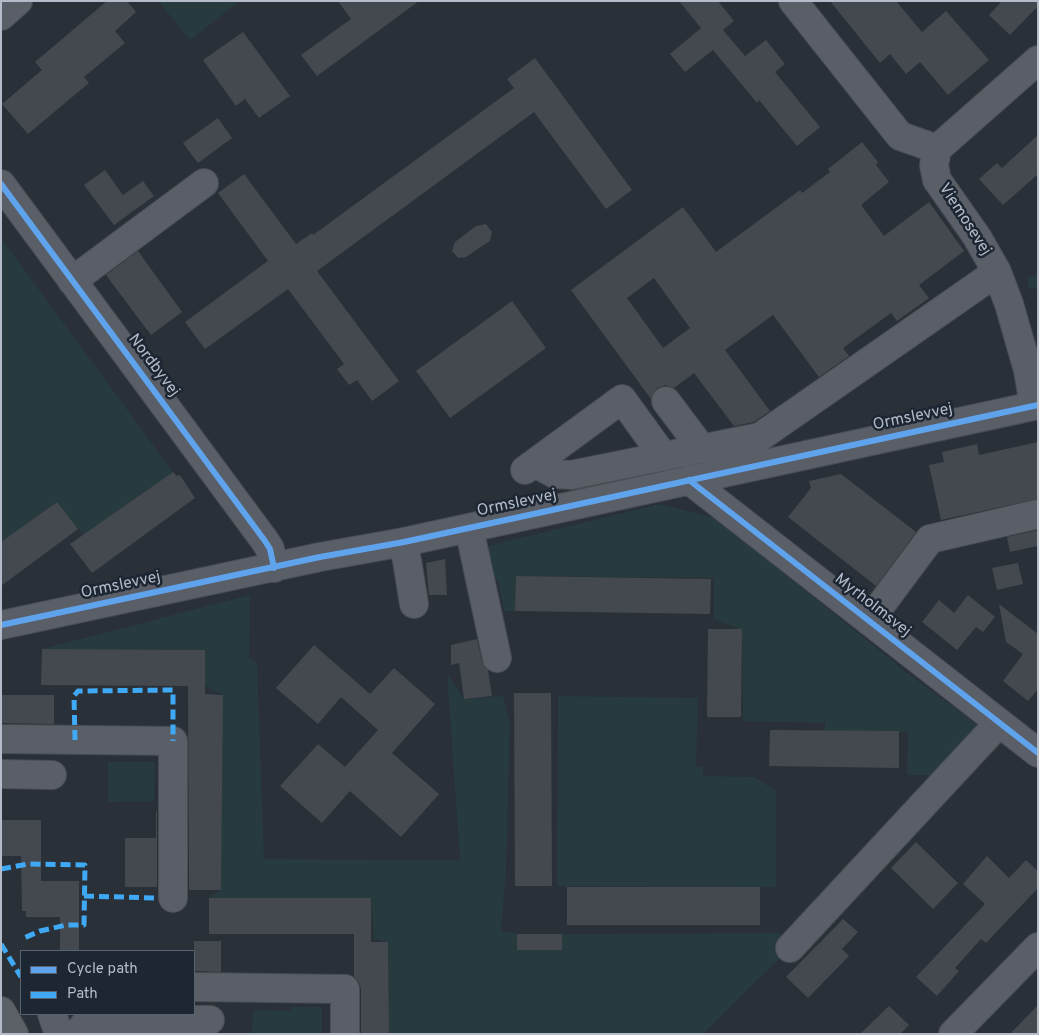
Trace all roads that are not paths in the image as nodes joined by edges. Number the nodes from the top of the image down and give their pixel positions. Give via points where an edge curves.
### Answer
1 (18, 1) edge
2 (793, 1) edge
3 (1, 16) edge
4 (1038, 60) edge
5 (937, 149) junction
6 (204, 183) dead end
7 (1, 184) edge
8 (997, 272) junction
9 (72, 280) junction
10 (666, 401) dead end
11 (1036, 405) edge
12 (702, 449) junction
13 (664, 456) junction
14 (689, 480) junction
15 (1038, 514) edge
16 (469, 528) junction
17 (404, 542) junction
18 (274, 568) junction
19 (414, 604) dead end
20 (869, 621) junction
21 (1, 626) edge
22 (497, 658) dead end
23 (999, 724) junction
24 (1, 739) edge
25 (1038, 753) edge
26 (1, 774) edge
27 (52, 775) dead end
28 (174, 898) dead end
29 (1038, 947) edge
30 (790, 948) dead end
31 (195, 987) edge
32 (1, 1011) edge
33 (210, 1020) dead end
34 (65, 1026) edge
35 (14, 1034) edge
36 (345, 1034) edge
37 (953, 1034) edge

1 - 3 street
2 - 5 street via 900,136
4 - 5 street
5 - 8 street, Viemosevej via 934,165 937,180
6 - 9 street
7 - 9 street, Nordbyvej
8 - 11 street, Viemosevej via 1018,328
8 - 12 street via 760,437
9 - 18 street, Nordbyvej via 265,541
10 - 12 street
11 - 14 street, Ormslevvej
12 - 13 street
13 - 13 street via 571,475 530,466 622,399
14 - 16 street, Ormslevvej
14 - 20 street, Myrholmsvej
15 - 20 street via 930,539
16 - 17 street, Ormslevvej
16 - 22 street
17 - 18 street, Ormslevvej
17 - 19 street
18 - 21 street, Ormslevvej
20 - 23 street, Myrholmsvej
23 - 25 street, Myrholmsvej
23 - 30 street
24 - 28 street via 173,741
26 - 27 street
29 - 37 street
31 - 36 street via 345,989
32 - 35 main road
33 - 34 street via 96,1019

